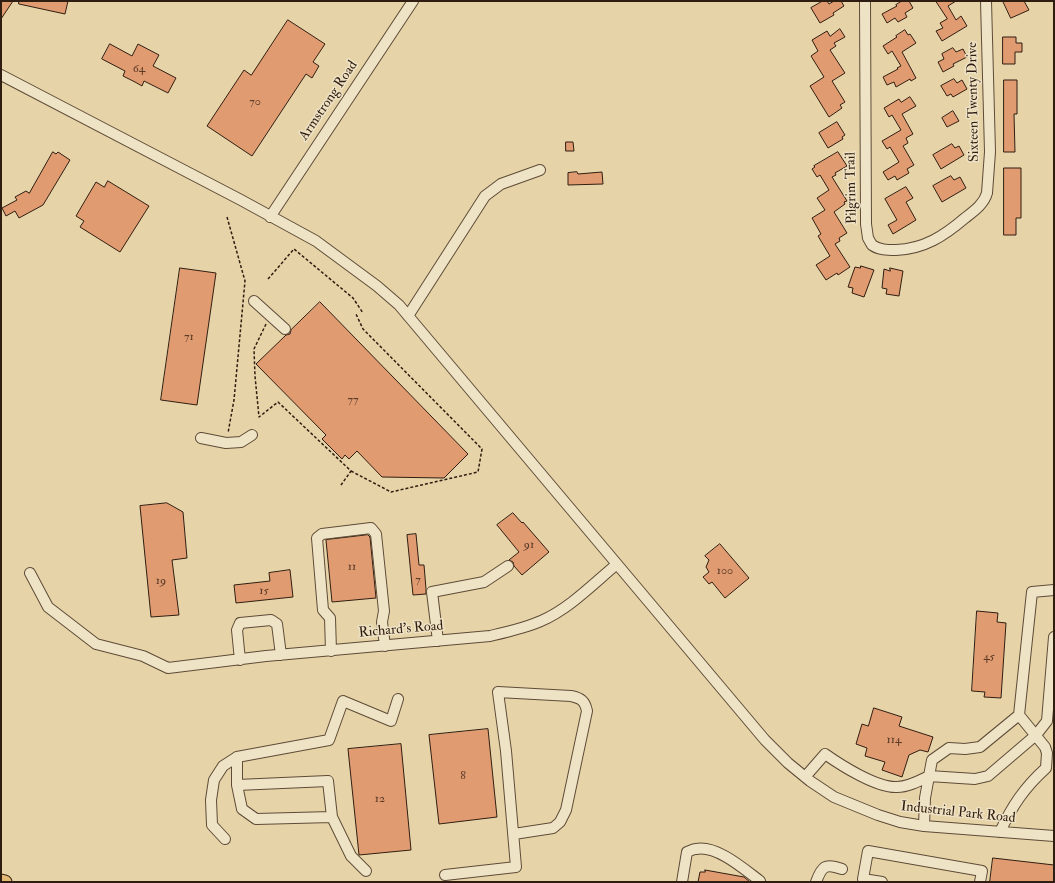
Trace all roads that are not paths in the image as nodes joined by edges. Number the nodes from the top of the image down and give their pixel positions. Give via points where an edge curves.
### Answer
1 (413, 1) edge
2 (865, 1) edge
3 (986, 1) edge
4 (1, 75) edge
5 (540, 170) dead end
6 (984, 201) joint
7 (270, 216) junction
8 (254, 301) dead end
9 (408, 316) junction
10 (285, 329) road end
11 (252, 435) dead end
12 (201, 438) dead end
13 (616, 564) junction
14 (508, 566) dead end
15 (30, 573) dead end
16 (1054, 590) edge
17 (1054, 637) edge
18 (438, 641) junction
19 (385, 646) junction
20 (331, 651) junction
21 (281, 655) junction
22 (240, 660) junction
23 (398, 699) dead end
24 (1019, 715) junction
25 (1036, 735) junction
26 (237, 757) junction
27 (929, 776) junction
28 (805, 777) junction
29 (237, 785) junction
30 (332, 817) junction
31 (924, 826) junction
32 (1000, 832) junction
33 (514, 834) junction
34 (1054, 836) edge
35 (225, 839) dead end
36 (842, 868) dead end
37 (366, 871) dead end
38 (445, 874) dead end
39 (1, 881) edge
40 (5, 882) edge
41 (682, 882) edge
42 (759, 882) edge
43 (816, 882) edge
44 (882, 882) edge
45 (980, 882) edge

1 - 7 street, Armstrong Road
2 - 6 street, Pilgrim Trail via 866,224 870,242 874,247 885,250 924,245 952,229
3 - 6 street, Sixteen Twenty Drive via 990,152 987,193
4 - 7 street, Industrial Park Road
5 - 9 street via 501,184 485,196
7 - 9 street, Industrial Park Road via 316,241 377,286
8 - 10 street
9 - 13 street, Industrial Park Road
11 - 12 street via 241,442 226,443
13 - 18 street, Richard's Road via 581,595 541,621 490,636
13 - 28 street, Industrial Park Road via 765,740
14 - 18 street via 484,582 432,592
15 - 22 street, Richard's Road via 48,607 96,644 143,656 168,668
16 - 24 street via 1032,592
17 - 25 street via 1047,721
18 - 19 street, Richard's Road
19 - 20 street, Richard's Road
19 - 20 street via 376,534 371,528 322,534 316,538 324,610 330,618
20 - 21 street, Richard's Road
21 - 22 street, Richard's Road
21 - 22 street via 277,624 271,620 240,623 237,630
23 - 26 street via 391,721 343,701 329,740
24 - 25 street
24 - 27 street via 980,747 949,748 932,760
25 - 27 street via 988,776 975,779
25 - 32 street via 1047,753 1046,768 1018,797
26 - 29 street
26 - 35 street via 223,766 214,780 211,800 212,825
27 - 28 street via 898,788 886,786 848,770 825,754
27 - 31 street
28 - 31 street, Industrial Park Road via 834,797 858,808 900,822
29 - 30 street via 242,809 256,819
29 - 30 street via 328,780
30 - 37 street via 351,856
31 - 32 street, Industrial Park Road
32 - 34 street, Industrial Park Road
33 - 33 street via 553,828 560,822 566,810 588,711 584,701 579,698 498,692
33 - 38 street via 516,867
36 - 43 street via 826,866 820,871
39 - 40 main road
41 - 42 street via 688,852 696,848 709,850 732,860
44 - 45 street via 863,879 868,851 982,871

